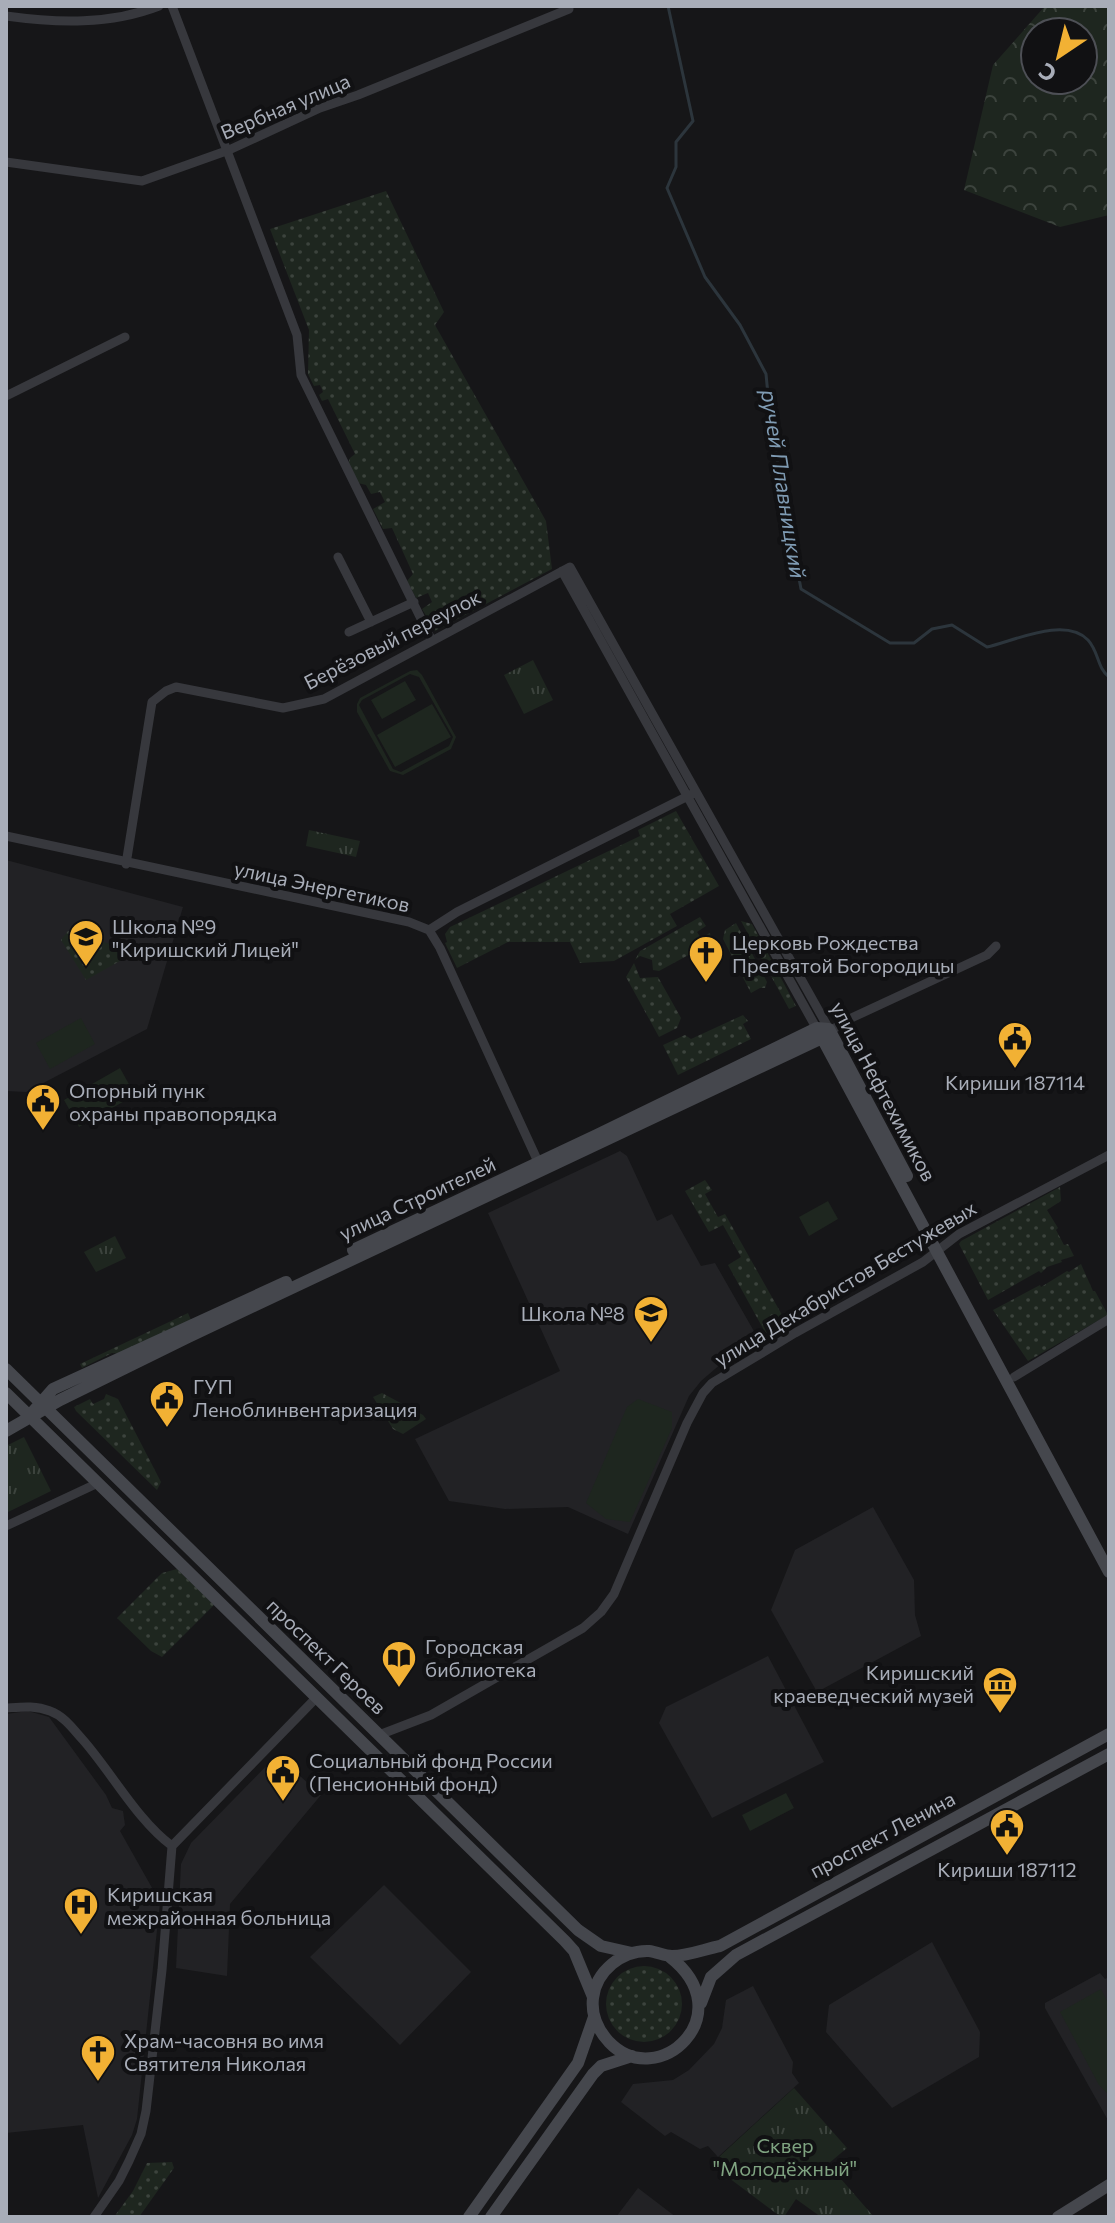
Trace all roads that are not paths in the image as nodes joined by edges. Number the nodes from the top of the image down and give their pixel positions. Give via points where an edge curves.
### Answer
1 (159, 6) edge
2 (172, 6) edge
3 (569, 9) dead end
4 (6, 16) edge
5 (229, 150) junction
6 (6, 162) edge
7 (125, 337) dead end
8 (6, 396) edge
9 (338, 557) dead end
10 (566, 569) joint
11 (414, 602) junction
12 (371, 622) junction
13 (349, 632) dead end
14 (432, 641) junction
15 (692, 794) junction
16 (6, 836) edge
17 (126, 864) junction
18 (429, 930) junction
19 (996, 946) dead end
20 (823, 1032) junction
21 (1109, 1155) edge
22 (540, 1166) junction
23 (941, 1249) junction
24 (1109, 1319) edge
25 (6, 1369) edge
26 (1014, 1377) junction
27 (6, 1393) edge
28 (44, 1406) junction
29 (29, 1417) junction
30 (6, 1431) edge
31 (98, 1483) junction
32 (6, 1526) edge
33 (1109, 1555) edge
34 (1109, 1572) edge
35 (317, 1697) junction
36 (6, 1708) edge
37 (1109, 1734) edge
38 (379, 1735) junction
39 (1109, 1754) edge
40 (172, 1846) junction
41 (632, 1953) junction
42 (670, 1957) junction
43 (593, 1997) junction
44 (700, 2006) junction
45 (594, 2017) junction
46 (632, 2056) junction
47 (1109, 2185) edge
48 (94, 2217) edge
49 (469, 2217) edge
50 (491, 2217) edge
51 (1058, 2217) edge

1 - 4 street via 66,23
2 - 5 street
3 - 5 street, Вербная улица
5 - 6 street, Вербная улица via 142,181
5 - 11 street via 297,335 301,375
7 - 8 street
9 - 12 street
10 - 14 street, Берёзовый переулок
10 - 15 street, улица Нефтехимиков
11 - 12 street
11 - 14 street
12 - 13 street
14 - 17 street, Берёзовый переулок via 311,703 283,708 176,687 166,691 152,702
15 - 18 street, улица Энергетиков
15 - 20 street, улица Нефтехимиков
16 - 17 street, улица Энергетиков
17 - 18 street, улица Энергетиков
18 - 22 street
19 - 20 street, улица Строителей via 987,955
20 - 22 street, улица Строителей
20 - 23 street, улица Нефтехимиков
21 - 23 street, улица Декабристов Бестужевых via 959,1234
22 - 28 street, улица Строителей via 53,1389
23 - 26 street, улица Нефтехимиков
23 - 34 street
23 - 38 street, улица Декабристов Бестужевых via 712,1383 687,1423 614,1594 601,1612 576,1633 431,1715
24 - 26 street
25 - 28 street, проспект Героев
26 - 33 street, улица Нефтехимиков
27 - 29 street, проспект Героев
28 - 29 street, улица Строителей
28 - 38 street, проспект Героев
29 - 30 street, улица Строителей
29 - 31 street, проспект Героев
31 - 32 street
31 - 35 street, проспект Героев
35 - 40 street
35 - 43 street, проспект Героев via 570,1946
36 - 40 street via 51,1711 67,1722 152,1830
37 - 42 street, проспект Ленина via 720,1946
38 - 41 street, проспект Героев via 578,1930 601,1946
39 - 44 street, проспект Ленина via 736,1955 711,1977
40 - 48 street via 146,2111 129,2161
41 - 42 street
41 - 43 street via 614,1962
42 - 44 street via 686,1969
43 - 45 street
44 - 46 street via 694,2029 675,2050 663,2056
45 - 46 street via 615,2048
45 - 49 street via 578,2063
46 - 50 street via 593,2074
47 - 51 street

